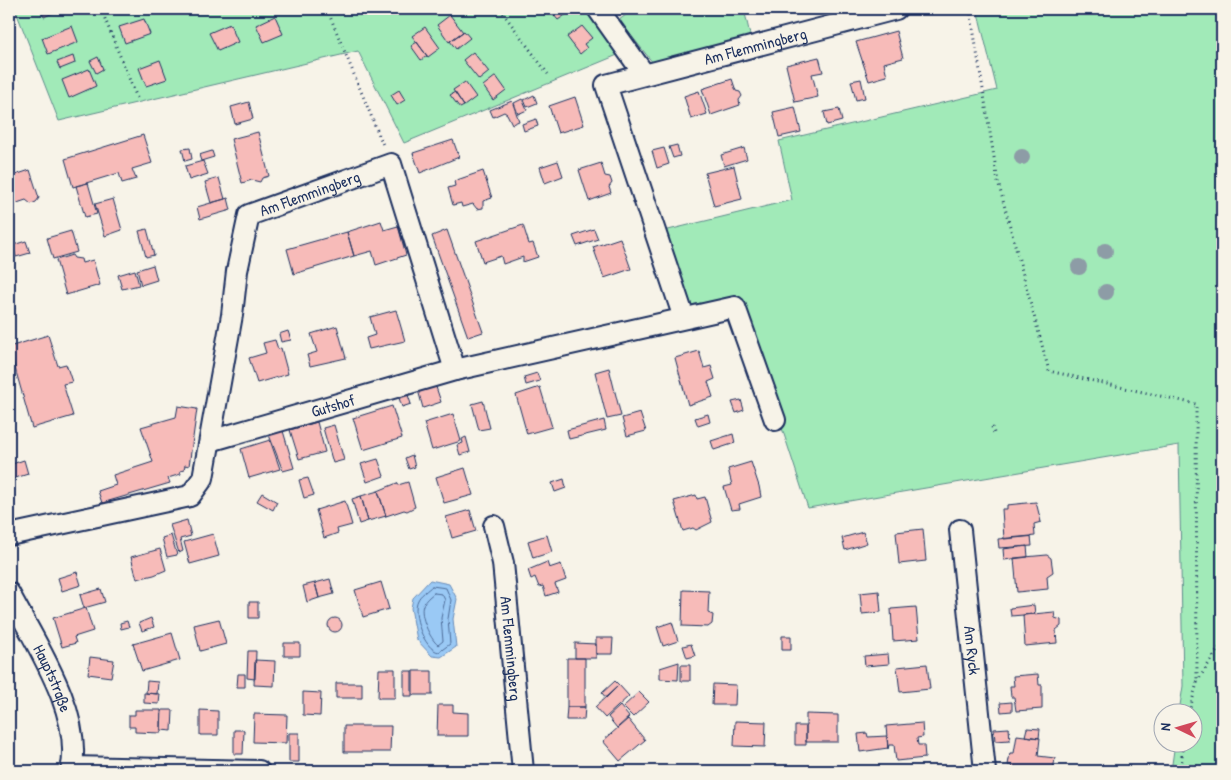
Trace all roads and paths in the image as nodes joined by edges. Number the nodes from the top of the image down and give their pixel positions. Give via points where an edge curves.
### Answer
1 (101, 9) edge
2 (327, 9) edge
3 (500, 9) edge
4 (598, 9) edge
5 (896, 9) edge
6 (970, 9) edge
7 (548, 74) dead end
8 (644, 74) junction
9 (137, 98) dead end
10 (391, 164) junction
11 (684, 318) junction
12 (455, 370) junction
13 (775, 420) dead end
14 (992, 427) dead end
15 (994, 434) dead end
16 (210, 440) junction
17 (494, 526) dead end
18 (960, 530) dead end
19 (9, 535) edge
20 (9, 594) edge
21 (1222, 646) edge
22 (1197, 683) junction
23 (1192, 702) edge
24 (1182, 752) edge
25 (71, 769) edge
26 (259, 771) edge
27 (523, 771) edge
28 (985, 771) edge
29 (1181, 771) edge

1 - 9 path
2 - 10 path
3 - 7 path
4 - 8 street
5 - 8 street, Am Flemmingberg
6 - 22 path via 998,182 1048,372 1196,404
8 - 11 street, Am Flemmingberg via 606,85
10 - 12 street
10 - 16 street, Am Flemmingberg via 249,215
11 - 12 street
11 - 13 street via 735,307
12 - 16 street, Gutshof
14 - 15 path
16 - 19 street, Am Flemmingberg via 204,478 190,496
17 - 27 street, Am Flemmingberg via 503,563
18 - 28 street, Am Ryck
20 - 25 street, Hauptstraße via 69,715 74,740
21 - 22 path
22 - 23 path
24 - 29 path
25 - 26 street

